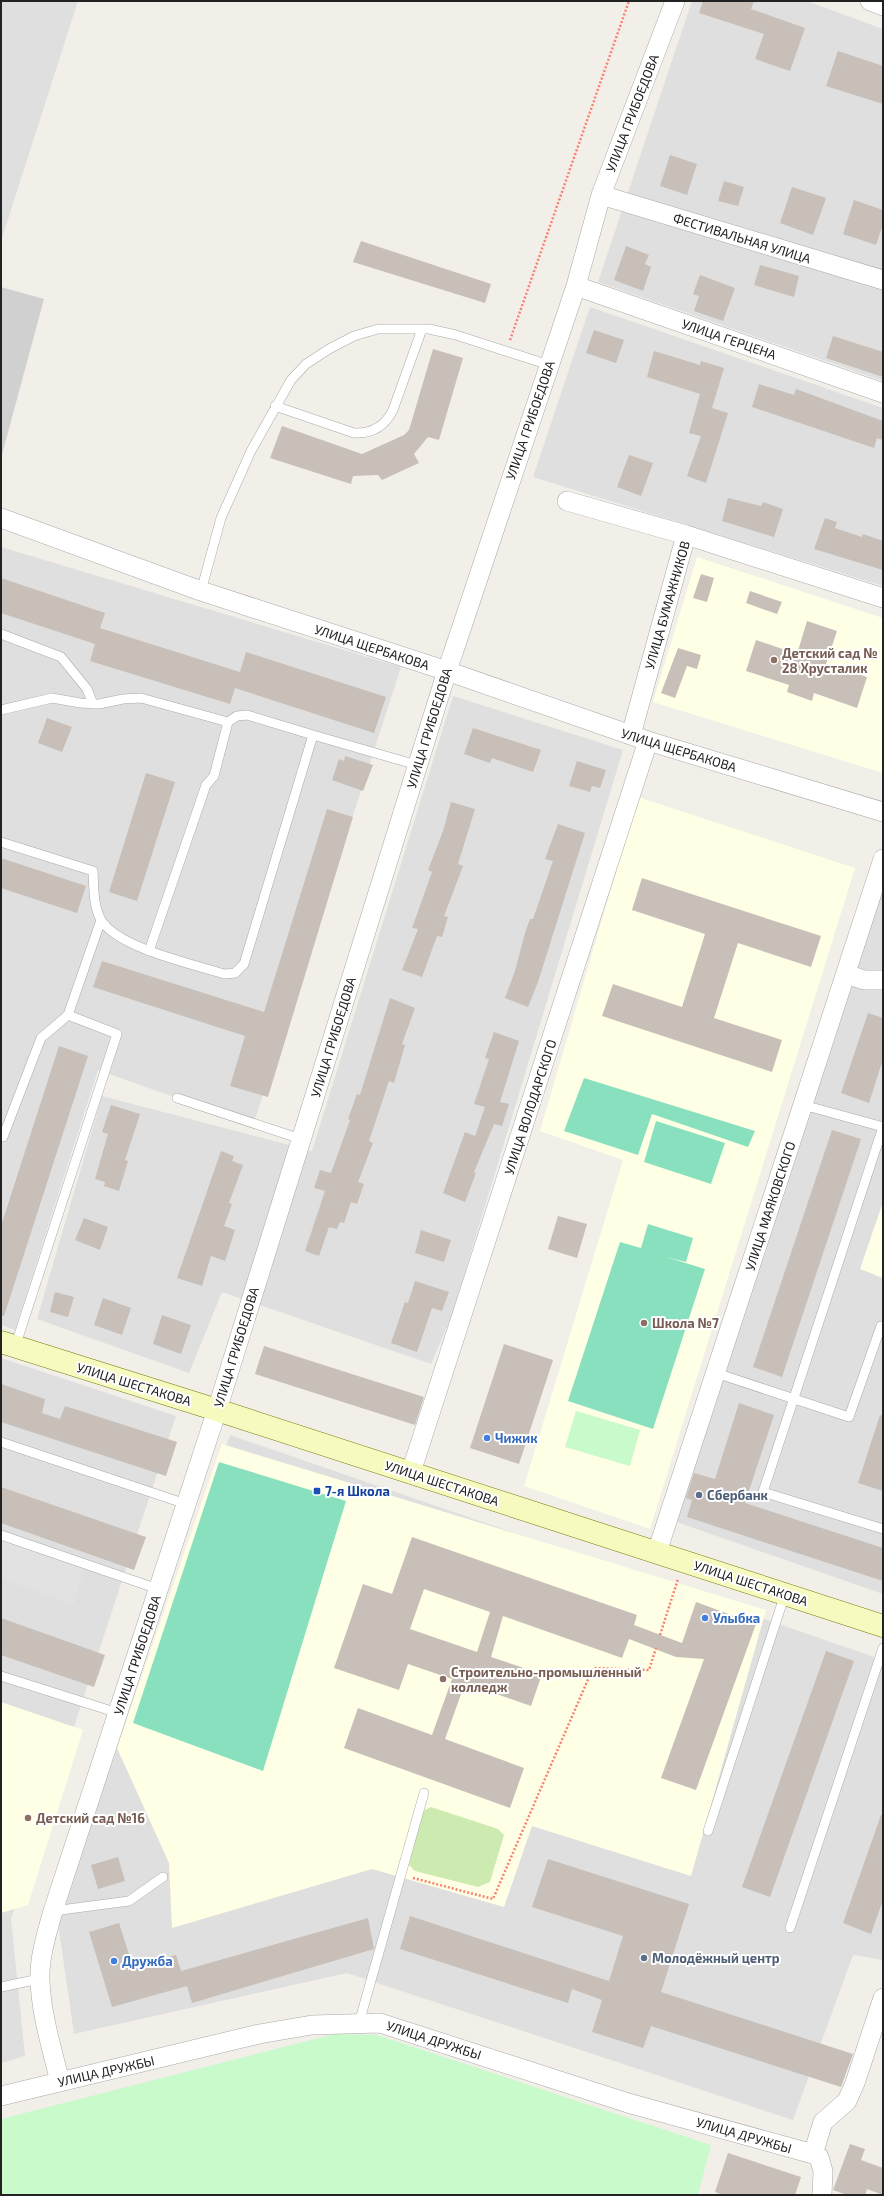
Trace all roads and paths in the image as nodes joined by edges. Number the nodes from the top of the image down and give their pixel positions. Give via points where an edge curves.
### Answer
1 (629, 1) edge
2 (675, 1) edge
3 (870, 1) edge
4 (883, 6) edge
5 (602, 194) junction
6 (883, 280) edge
7 (576, 286) junction
8 (422, 328) junction
9 (506, 352) junction
10 (549, 365) junction
11 (883, 393) edge
12 (275, 406) junction
13 (567, 501) dead end
14 (1, 518) edge
15 (686, 535) junction
16 (201, 591) junction
17 (883, 598) edge
18 (1, 634) edge
19 (447, 671) junction
20 (94, 704) junction
21 (1, 710) edge
22 (228, 722) junction
23 (313, 735) junction
24 (640, 738) junction
25 (417, 766) junction
26 (883, 812) edge
27 (1, 842) edge
28 (883, 859) edge
29 (101, 920) junction
30 (149, 951) junction
31 (846, 974) junction
32 (883, 980) edge
33 (68, 1016) junction
34 (177, 1098) dead end
35 (803, 1105) junction
36 (883, 1127) edge
37 (1, 1136) edge
38 (301, 1140) junction
39 (881, 1326) dead end
40 (8, 1345) edge
41 (716, 1373) junction
42 (794, 1398) junction
43 (217, 1410) junction
44 (1, 1442) edge
45 (411, 1472) junction
46 (186, 1504) junction
47 (883, 1529) edge
48 (1, 1535) edge
49 (657, 1552) junction
50 (679, 1576) dead end
51 (158, 1590) junction
52 (785, 1594) junction
53 (883, 1626) edge
54 (660, 1635) dead end
55 (656, 1648) dead end
56 (883, 1648) edge
57 (1, 1676) edge
58 (118, 1713) junction
59 (424, 1793) dead end
60 (708, 1831) dead end
61 (399, 1874) junction
62 (163, 1877) dead end
63 (53, 1911) junction
64 (790, 1928) dead end
65 (39, 1979) junction
66 (1, 1988) edge
67 (882, 2003) edge
68 (359, 2023) junction
69 (60, 2082) junction
70 (1, 2096) edge
71 (813, 2154) junction
72 (822, 2195) edge

1 - 9 path
2 - 5 street, УЛИЦА ГРИБОЕДОВА
3 - 4 street
5 - 6 street, ФЕСТИВАЛЬНАЯ УЛИЦА
5 - 7 street, УЛИЦА ГРИБОЕДОВА
7 - 10 street, УЛИЦА ГРИБОЕДОВА
7 - 11 street, УЛИЦА ГЕРЦЕНА
8 - 9 lane via 456,335
8 - 12 lane via 378,329 354,336 306,364 291,380
8 - 12 lane via 393,410 388,420 376,429 365,434 354,433
9 - 10 lane
10 - 19 street, УЛИЦА ГРИБОЕДОВА
12 - 16 lane via 251,451 222,518
13 - 15 street
14 - 16 street, УЛИЦА ЩЕРБАКОВА
15 - 17 street, УЛИЦА БУМАЖНИКОВ
15 - 24 street, УЛИЦА БУМАЖНИКОВ
16 - 19 street, УЛИЦА ЩЕРБАКОВА
18 - 20 lane via 62,657
19 - 24 street, УЛИЦА ЩЕРБАКОВА
19 - 25 street, УЛИЦА ГРИБОЕДОВА
20 - 21 lane via 52,698
20 - 22 lane via 141,698
22 - 23 lane via 237,716 247,715
22 - 30 lane via 214,776 206,785
23 - 25 lane
23 - 30 lane via 244,964 235,973 224,974
24 - 26 street, УЛИЦА ЩЕРБАКОВА
24 - 45 street, УЛИЦА ВОЛОДАРСКОГО
25 - 38 street, УЛИЦА ГРИБОЕДОВА
27 - 29 lane via 93,871 94,896
28 - 31 street, УЛИЦА МАЯКОВСКОГО
29 - 30 lane via 116,934
29 - 33 lane
31 - 32 street via 864,980
31 - 35 street, УЛИЦА МАЯКОВСКОГО
33 - 37 lane via 41,1038
33 - 40 lane via 117,1034
34 - 38 lane
35 - 36 lane
35 - 41 street, УЛИЦА МАЯКОВСКОГО
36 - 42 lane
38 - 43 street, УЛИЦА ГРИБОЕДОВА
39 - 42 lane via 849,1417
40 - 43 main road, УЛИЦА ШЕСТАКОВА
41 - 42 lane
41 - 49 street, УЛИЦА МАЯКОВСКОГО
42 - 47 lane via 763,1492
43 - 45 main road, УЛИЦА ШЕСТАКОВА
43 - 46 street, УЛИЦА ГРИБОЕДОВА
44 - 46 lane
45 - 49 main road, УЛИЦА ШЕСТАКОВА
46 - 51 street, УЛИЦА ГРИБОЕДОВА
48 - 51 lane
49 - 52 main road, УЛИЦА ШЕСТАКОВА
50 - 54 path
51 - 58 street, УЛИЦА ГРИБОЕДОВА
52 - 53 main road, УЛИЦА ШЕСТАКОВА
52 - 60 lane
55 - 61 path via 648,1670 593,1668 493,1899
56 - 64 lane
57 - 58 lane
58 - 63 street, УЛИЦА ГРИБОЕДОВА
59 - 61 lane
61 - 68 lane
62 - 63 lane via 129,1901
63 - 65 street, УЛИЦА ГРИБОЕДОВА
65 - 66 lane
65 - 69 street, УЛИЦА ГРИБОЕДОВА
67 - 71 street via 856,2083 847,2101 823,2122
68 - 69 street, УЛИЦА ДРУЖБЫ via 312,2025 260,2034
68 - 71 street, УЛИЦА ДРУЖБЫ via 380,2023 628,2103
69 - 70 street, УЛИЦА ДРУЖБЫ
71 - 72 street via 818,2157 824,2171

